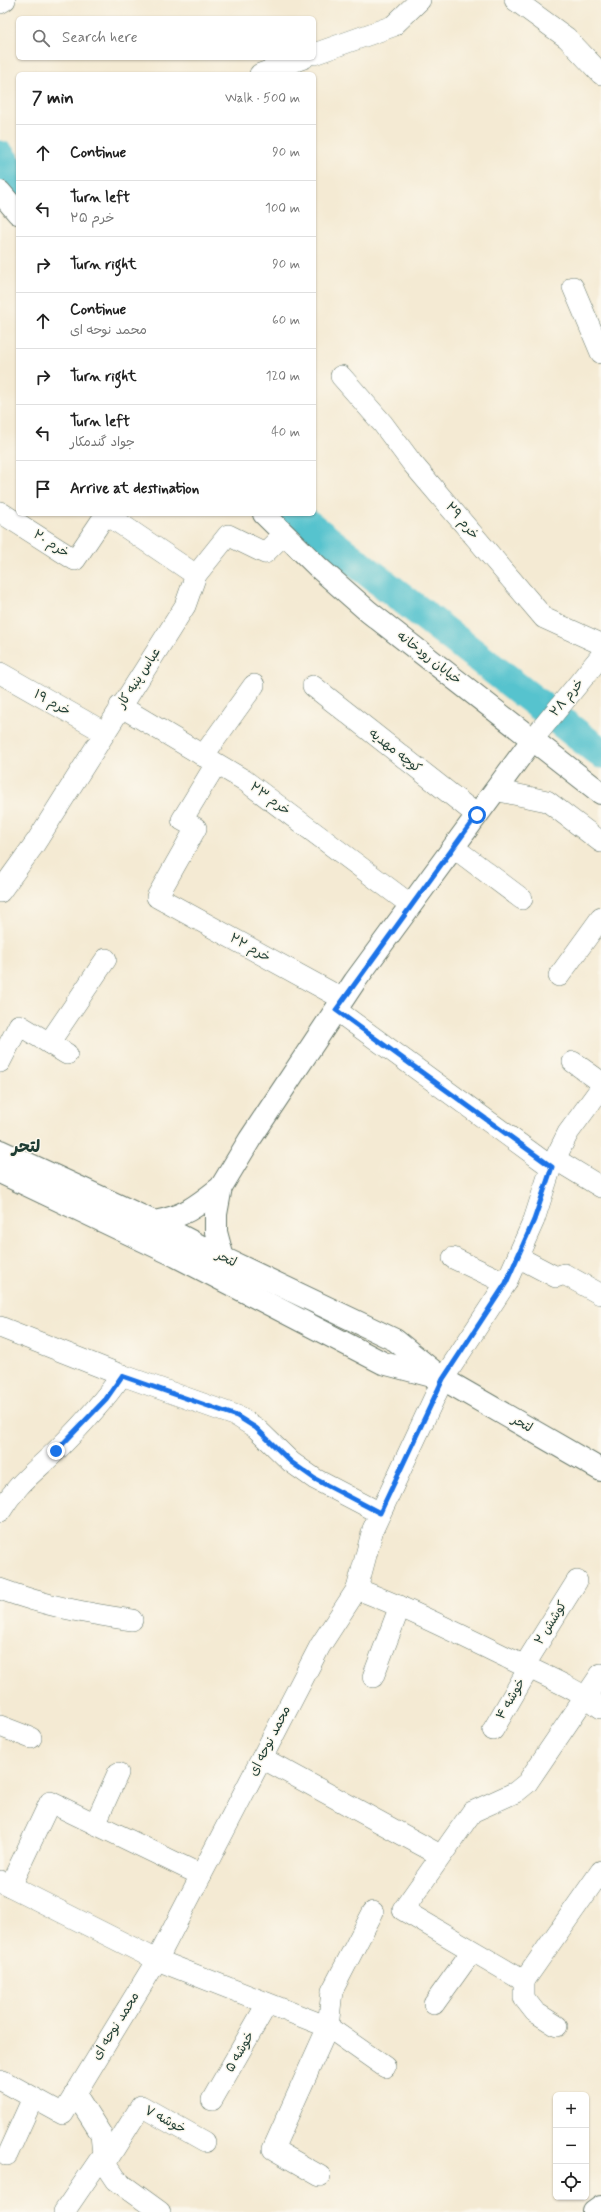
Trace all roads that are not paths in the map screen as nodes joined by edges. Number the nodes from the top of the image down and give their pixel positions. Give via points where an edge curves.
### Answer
1 (5, 0) edge
2 (420, 0) edge
3 (515, 0) edge
4 (0, 3) edge
5 (316, 53) edge
6 (298, 60) edge
7 (266, 72) edge
8 (601, 74) edge
9 (0, 192) edge
10 (16, 211) edge
11 (573, 287) dead end
12 (601, 353) edge
13 (341, 376) dead end
14 (0, 512) edge
15 (105, 516) edge
16 (109, 516) edge
17 (266, 516) edge
18 (284, 534) junction
19 (196, 575) junction
20 (601, 644) edge
21 (601, 656) edge
22 (1, 677) edge
23 (254, 685) dead end
24 (313, 686) dead end
25 (120, 706) junction
26 (104, 732) junction
27 (533, 739) junction
28 (210, 760) junction
29 (495, 790) junction
30 (601, 793) edge
31 (477, 815) junction
32 (601, 842) edge
33 (453, 847) junction
34 (5, 884) edge
35 (522, 899) dead end
36 (411, 904) junction
37 (601, 918) edge
38 (106, 959) dead end
39 (559, 976) dead end
40 (340, 1004) junction
41 (49, 1043) junction
42 (67, 1054) dead end
43 (0, 1062) edge
44 (573, 1062) dead end
45 (601, 1082) edge
46 (601, 1088) edge
47 (0, 1151) edge
48 (554, 1163) junction
49 (1, 1175) edge
50 (221, 1187) junction
51 (601, 1187) edge
52 (154, 1222) junction
53 (518, 1256) junction
54 (223, 1258) junction
55 (453, 1258) dead end
56 (506, 1283) junction
57 (600, 1294) dead end
58 (0, 1327) edge
59 (122, 1376) junction
60 (443, 1379) junction
61 (601, 1470) edge
62 (0, 1512) edge
63 (380, 1513) junction
64 (577, 1580) dead end
65 (0, 1589) edge
66 (357, 1589) junction
67 (400, 1606) junction
68 (132, 1620) dead end
69 (527, 1667) junction
70 (601, 1674) edge
71 (373, 1677) dead end
72 (593, 1702) edge
73 (0, 1726) edge
74 (492, 1730) dead end
75 (31, 1738) dead end
76 (262, 1758) junction
77 (118, 1773) dead end
78 (95, 1824) junction
79 (440, 1855) junction
80 (601, 1871) edge
81 (201, 1875) junction
82 (5, 1883) edge
83 (373, 1912) dead end
84 (472, 1951) junction
85 (157, 1960) junction
86 (524, 1981) junction
87 (267, 2004) junction
88 (434, 2004) dead end
89 (557, 2026) dead end
90 (328, 2027) junction
91 (384, 2066) dead end
92 (3, 2081) dead end
93 (75, 2093) junction
94 (33, 2098) junction
95 (212, 2100) dead end
96 (205, 2142) dead end
97 (7, 2155) dead end
98 (108, 2166) junction
99 (320, 2176) dead end
100 (601, 2207) edge
101 (64, 2212) edge
102 (160, 2212) edge
103 (594, 2212) edge

1 - 4 street
2 - 5 street via 393,26
3 - 8 street via 567,38
6 - 7 street
9 - 10 street
11 - 12 street
13 - 20 street, خرم ۲۹ via 544,618
14 - 15 street, خرم ۲۰ via 75,560
16 - 19 street, خرم ۲۰
17 - 18 street, خیابان رودخانه
18 - 19 street, عباس پنبه کار via 264,553 228,535
18 - 27 street, خیابان رودخانه via 369,612
19 - 25 street, عباس پنبه کار via 185,606
21 - 27 street, خرم ۲۸
22 - 26 street, خرم ۱۹
23 - 28 street
24 - 31 street, کوچه مهدیه
25 - 26 street, عباس پنبه کار
25 - 28 street, خرم ۲۳
26 - 34 street, عباس پنبه کار via 36,842
27 - 29 street
27 - 30 street, خیابان رودخانه
28 - 36 street, خرم ۲۳ via 244,780
28 - 40 street, خرم ۲۲ via 182,820 196,828 156,897
29 - 31 street
29 - 32 street via 548,800
31 - 33 street
33 - 35 street
33 - 36 street
36 - 40 street
37 - 39 street
38 - 41 street
40 - 48 street, خرم ۲۲
40 - 50 street
41 - 42 street
41 - 43 street via 19,1025
44 - 45 street
46 - 48 street, محمد نوحه ای via 568,1133
47 - 52 street, لتحر
48 - 51 street, خرم ۲۲
48 - 53 street, محمد نوحه ای
49 - 60 street, لتحر via 176,1256 382,1363
50 - 52 street via 192,1210 174,1218
50 - 54 street via 216,1226
52 - 54 street, لتحر
53 - 56 street, محمد نوحه ای
53 - 57 street via 556,1277 564,1274
54 - 60 street, لتحر via 395,1340
55 - 56 street
56 - 60 street, محمد نوحه ای
58 - 59 street
59 - 62 street via 106,1399 83,1424 28,1475 8,1498
59 - 63 street via 237,1416 256,1428 291,1462 315,1479
60 - 61 street, لتحر
60 - 63 street, محمد نوحه ای
63 - 66 street, محمد نوحه ای
64 - 69 street, کوشش ۲
65 - 68 street via 37,1603 75,1612
66 - 67 street
66 - 76 street, محمد نوحه ای via 320,1646
67 - 69 street
67 - 71 street
69 - 72 street
69 - 74 street, خوشه ۴
70 - 72 street
72 - 79 street via 527,1783 516,1792 472,1812
73 - 75 street
76 - 79 street
76 - 81 street, محمد نوحه ای
77 - 78 street
78 - 81 street
78 - 82 street via 50,1802
79 - 84 street via 403,1910
80 - 86 street
81 - 85 street, محمد نوحه ای
82 - 85 street
83 - 90 street via 332,1991
84 - 86 street
84 - 88 street
85 - 87 street
85 - 93 street, محمد نوحه ای
86 - 89 street via 524,1998 536,2012
87 - 90 street
87 - 95 street, خوشه ۵
90 - 91 street
90 - 99 street via 273,2149
92 - 94 street
93 - 94 street, محمد نوحه ای via 63,2114
93 - 98 street via 101,2134
94 - 97 street
96 - 98 street, خوشه ۷ via 141,2106
98 - 101 street
98 - 102 street
100 - 103 street

